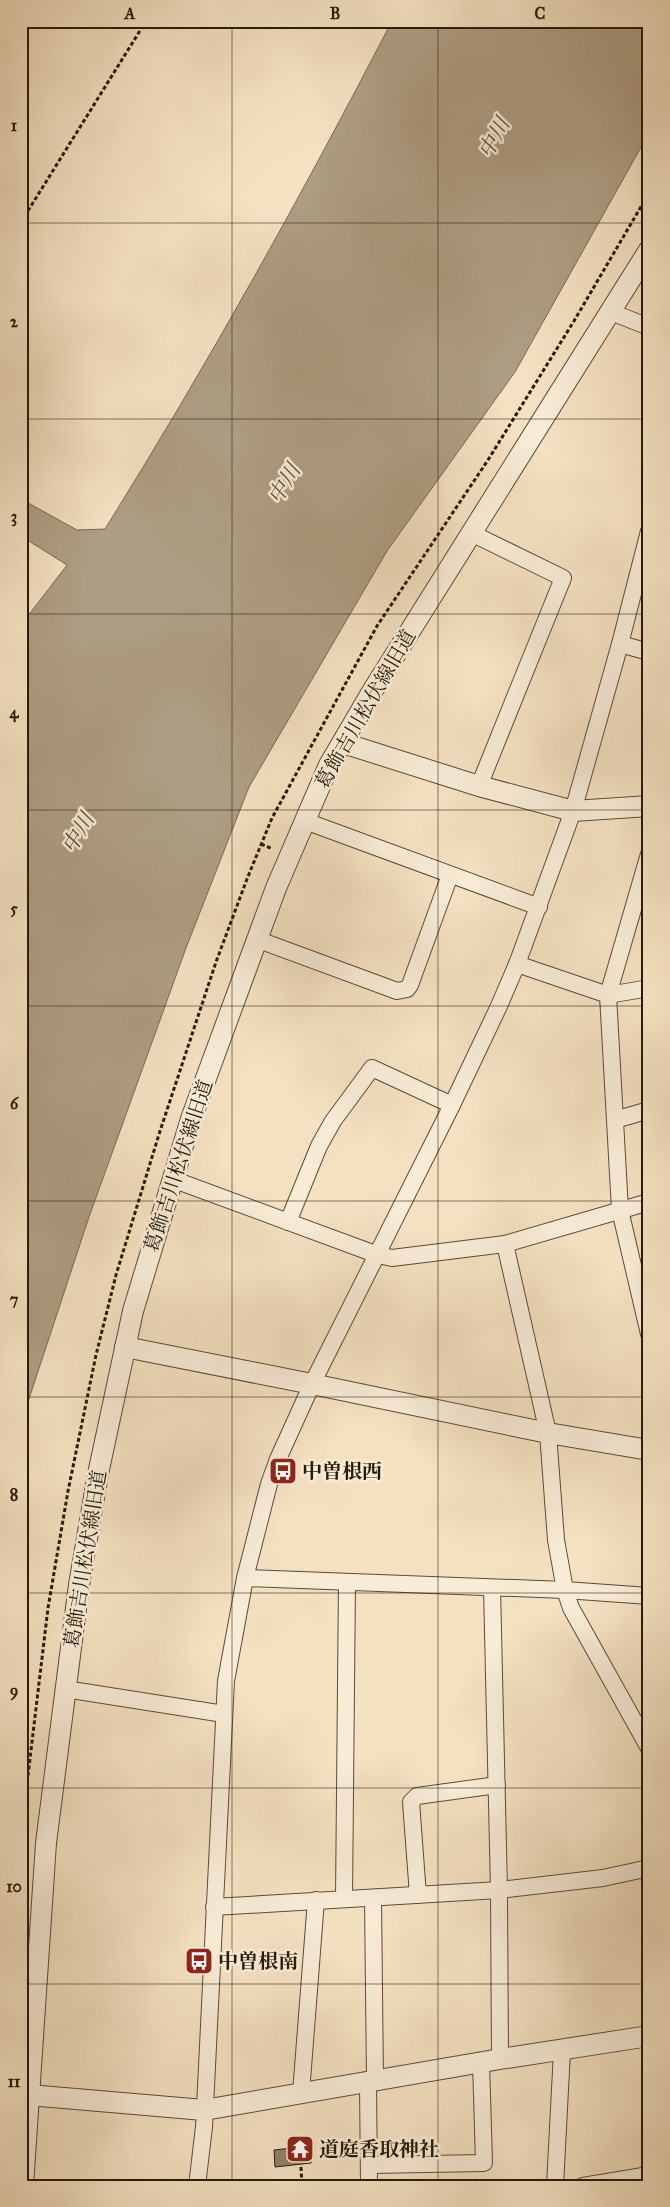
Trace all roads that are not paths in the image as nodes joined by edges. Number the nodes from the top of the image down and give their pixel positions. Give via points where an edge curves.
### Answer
1 (649, 250) edge
2 (611, 312) junction
3 (649, 327) edge
4 (649, 531) edge
5 (470, 533) junction
6 (620, 644) junction
7 (649, 652) edge
8 (343, 743) junction
9 (479, 786) junction
10 (649, 806) edge
11 (573, 811) junction
12 (305, 821) junction
13 (649, 854) edge
14 (450, 875) junction
15 (539, 907) junction
16 (256, 939) junction
17 (517, 964) junction
18 (649, 988) edge
19 (608, 995) junction
20 (452, 1105) junction
21 (649, 1110) edge
22 (615, 1120) junction
23 (172, 1179) junction
24 (649, 1202) edge
25 (620, 1210) junction
26 (288, 1222) junction
27 (504, 1244) junction
28 (378, 1255) junction
29 (649, 1334) edge
30 (125, 1347) junction
31 (312, 1384) junction
32 (548, 1433) junction
33 (649, 1450) edge
34 (245, 1578) junction
35 (347, 1582) junction
36 (492, 1588) junction
37 (565, 1590) junction
38 (649, 1596) edge
39 (65, 1689) junction
40 (224, 1714) junction
41 (649, 1748) edge
42 (497, 1785) junction
43 (649, 1868) edge
44 (499, 1890) junction
45 (418, 1895) junction
46 (344, 1898) junction
47 (373, 1898) junction
48 (316, 1900) junction
49 (214, 1908) junction
50 (649, 2036) edge
51 (562, 2051) junction
52 (491, 2061) junction
53 (372, 2082) junction
54 (302, 2094) junction
55 (28, 2095) junction
56 (204, 2110) junction
57 (369, 2165) junction
58 (649, 2175) edge
59 (23, 2186) edge
60 (197, 2186) edge
61 (369, 2186) edge
62 (555, 2186) edge
63 (583, 2186) edge

1 - 2 street, 葛飾吉川松伏線旧道
2 - 3 street
2 - 5 street, 葛飾吉川松伏線旧道
4 - 6 street
5 - 8 street, 葛飾吉川松伏線旧道
5 - 9 street via 563,578
6 - 7 street
6 - 11 street
8 - 9 street
8 - 12 street, 葛飾吉川松伏線旧道 via 329,765
9 - 11 street
10 - 11 street
11 - 15 street
12 - 14 street
12 - 16 street, 葛飾吉川松伏線旧道
13 - 19 street
14 - 15 street
14 - 16 street via 407,989 397,991
15 - 17 street
16 - 23 street, 葛飾吉川松伏線旧道
17 - 19 street
17 - 20 street
18 - 19 street
19 - 22 street
20 - 26 street via 372,1068 319,1146
20 - 28 street
21 - 22 street
22 - 25 street
23 - 26 street
23 - 30 street, 葛飾吉川松伏線旧道
24 - 25 street
25 - 27 street
25 - 29 street
26 - 28 street
27 - 28 street via 392,1258
27 - 32 street
28 - 31 street
30 - 31 street
30 - 39 street, 葛飾吉川松伏線旧道 via 95,1493
31 - 32 street
31 - 34 street via 269,1484
32 - 33 street
32 - 37 street via 556,1540
34 - 35 street
34 - 40 street via 226,1680
35 - 36 street
35 - 46 street
36 - 37 street
36 - 42 street
37 - 38 street
37 - 41 street via 571,1608
39 - 40 street
39 - 55 street, 葛飾吉川松伏線旧道 via 46,1843
40 - 49 street
42 - 44 street
42 - 45 street via 417,1796 411,1802
43 - 44 street via 603,1878
44 - 45 street
44 - 52 street
45 - 47 street
46 - 47 street
46 - 48 street
47 - 53 street
48 - 49 street
48 - 54 street
49 - 56 street
50 - 51 street
51 - 52 street
51 - 62 street
52 - 53 street
52 - 57 street via 484,2163
53 - 54 street
53 - 57 street
54 - 56 street
55 - 56 street
55 - 59 street, 葛飾吉川松伏線旧道
56 - 60 street
57 - 61 street
58 - 63 street

